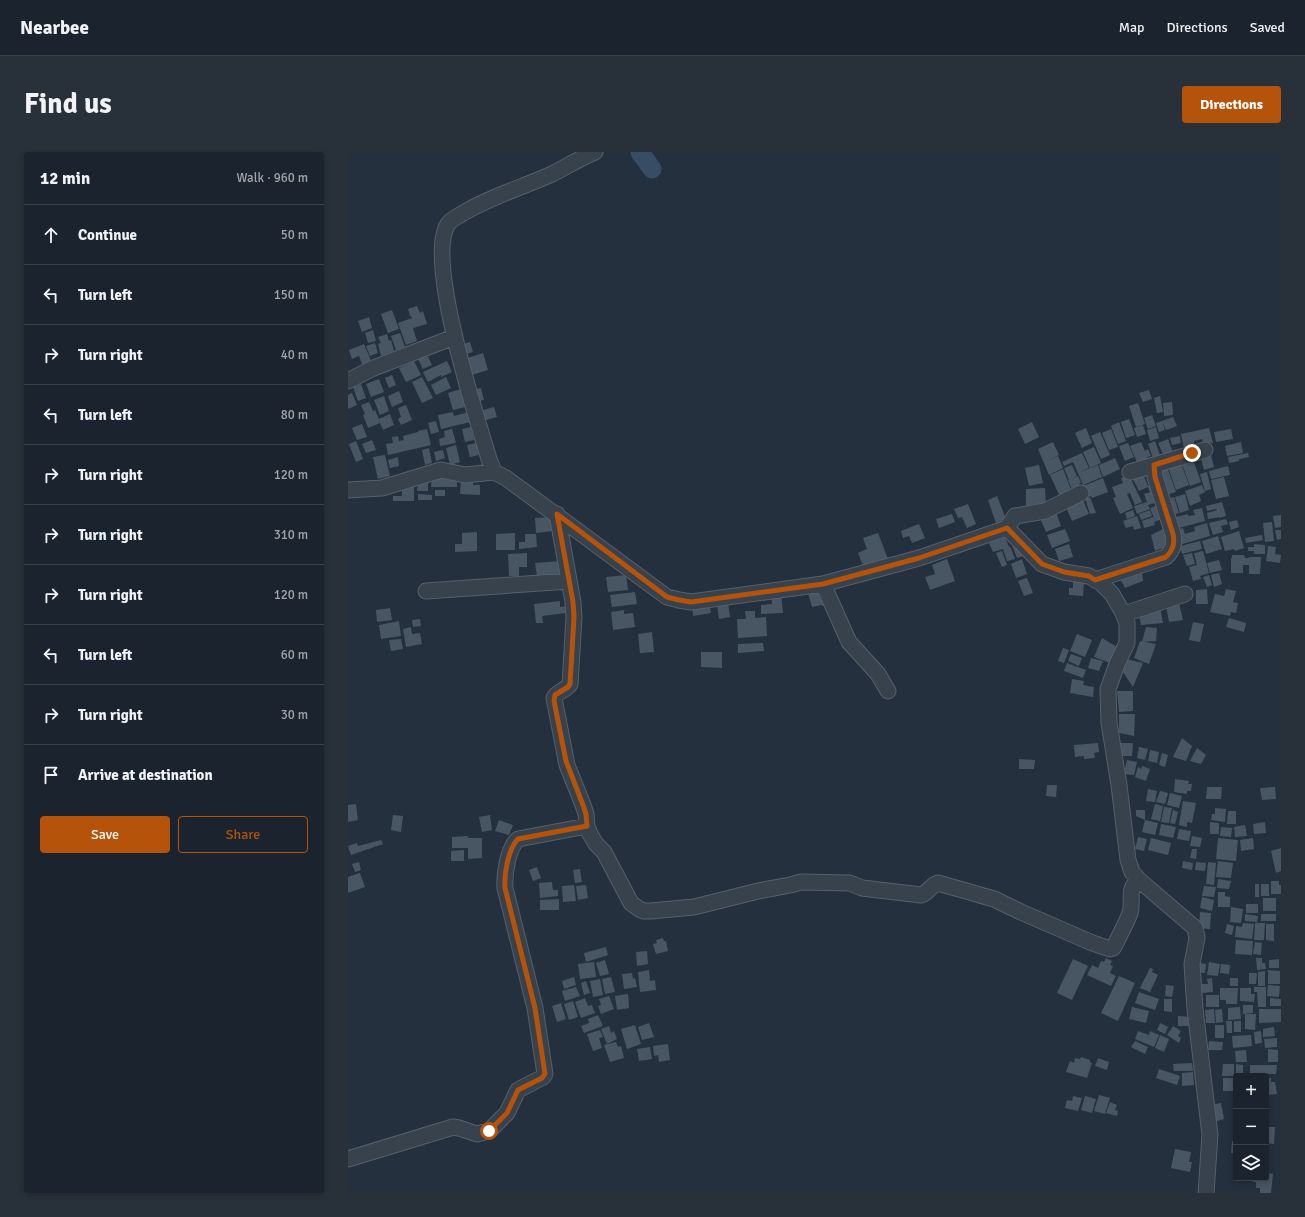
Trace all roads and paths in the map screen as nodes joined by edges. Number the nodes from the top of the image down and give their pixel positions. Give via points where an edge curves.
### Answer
1 (595, 152) edge
2 (454, 337) junction
3 (348, 381) edge
4 (1205, 450) dead end
5 (1154, 465) junction
6 (494, 472) junction
7 (1130, 472) dead end
8 (348, 490) edge
9 (1081, 492) dead end
10 (557, 514) junction
11 (1007, 528) junction
12 (1095, 580) junction
13 (569, 581) junction
14 (823, 584) junction
15 (426, 591) dead end
16 (1185, 594) dead end
17 (1124, 614) junction
18 (888, 691) dead end
19 (587, 826) junction
20 (1139, 880) junction
21 (348, 1159) edge
22 (1206, 1193) edge

1 - 2 street via 472,208 449,222 442,245 443,271
2 - 3 street via 371,369
2 - 6 street
4 - 5 street
5 - 7 street
5 - 12 street via 1155,477 1173,534 1171,552 1166,557
6 - 8 street via 464,475 441,470 382,488
6 - 10 street
9 - 11 street via 1045,511 1018,515
10 - 13 street
10 - 14 street via 667,597 691,602
11 - 12 street via 1042,564 1064,572 1089,576
11 - 14 street via 919,558
12 - 17 street via 1112,594
13 - 15 street
13 - 19 street via 574,617 571,682 555,695 554,701 566,761 586,814
14 - 18 street via 849,642 878,674
16 - 17 street
17 - 20 street via 1127,623 1127,643 1108,689 1109,723 1128,860 1132,872
19 - 20 street via 631,902 644,911 692,908 801,882 850,883 862,888 921,895 926,894 938,883 994,899 1110,949 1115,945 1130,912 1132,889
19 - 21 street via 518,839 505,871 505,888 534,1004 545,1074 518,1090 507,1113 490,1130 477,1134 453,1127
20 - 22 street via 1196,928 1197,938 1192,964 1194,1009 1210,1135

